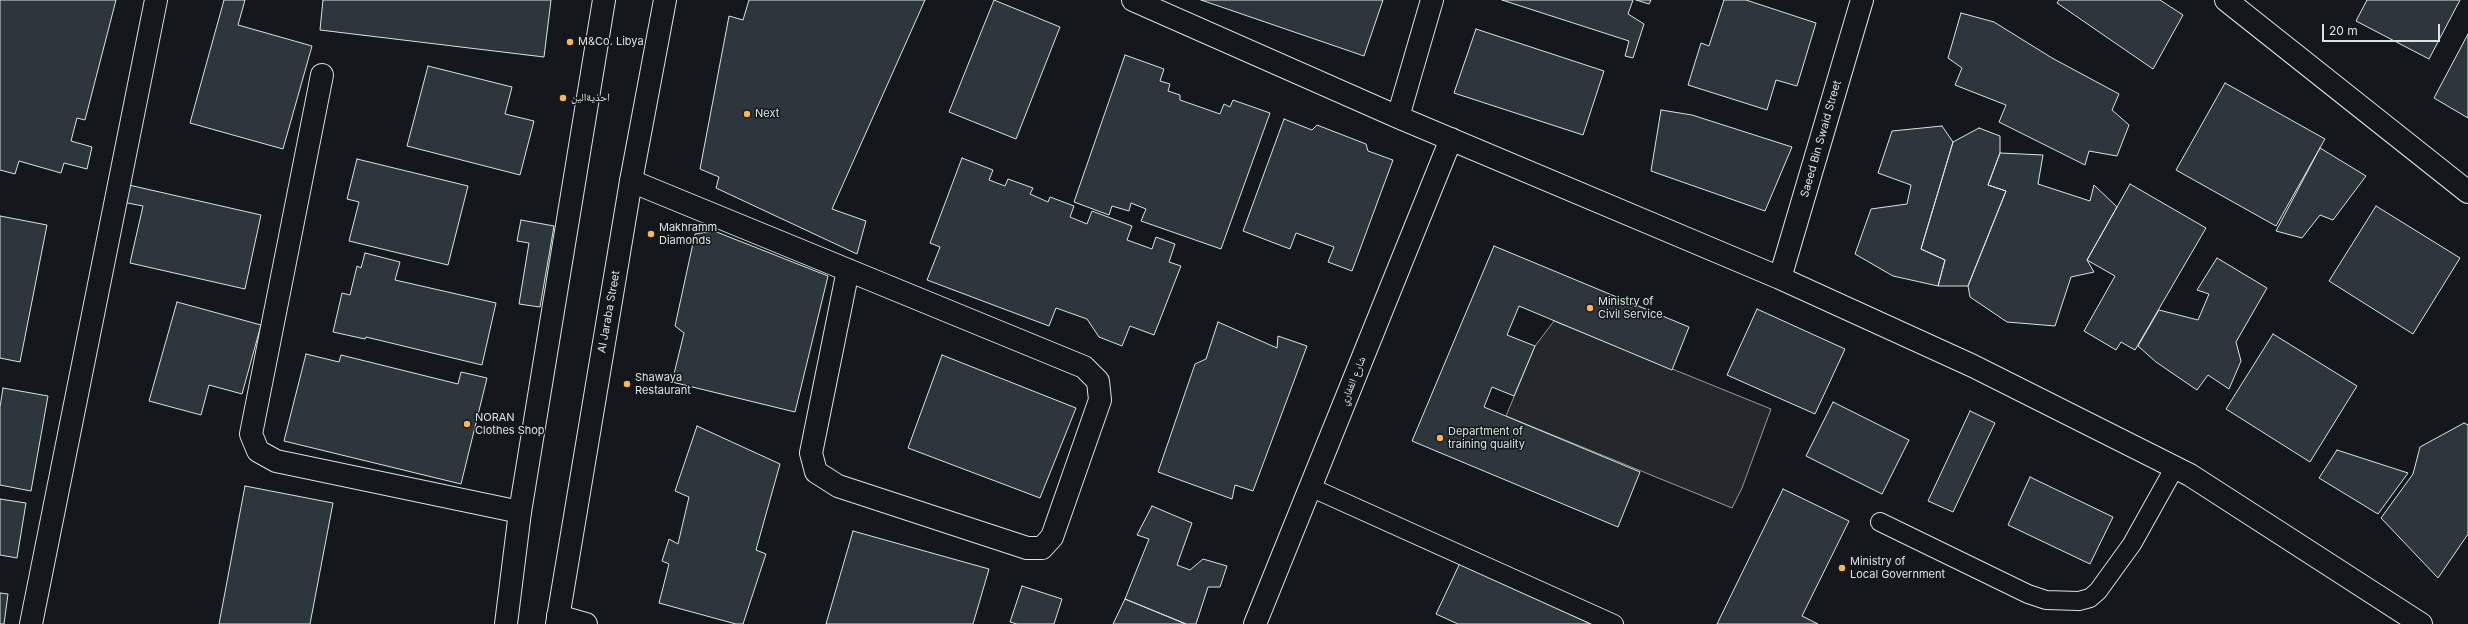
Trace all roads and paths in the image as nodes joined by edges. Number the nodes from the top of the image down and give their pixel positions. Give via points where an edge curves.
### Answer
1 (156, 0) edge
2 (604, 0) edge
3 (665, 0) edge
4 (1133, 0) edge
5 (1432, 0) edge
6 (1862, 0) edge
7 (2226, 0) edge
8 (2249, 7) edge
9 (1179, 9) edge
10 (322, 75) dead end
11 (1398, 117) junction
12 (1451, 139) junction
13 (631, 180) junction
14 (2468, 192) edge
15 (848, 270) junction
16 (1780, 278) junction
17 (2175, 467) junction
18 (1310, 487) junction
19 (520, 512) junction
20 (1880, 522) dead end
21 (558, 620) edge
22 (31, 624) edge
23 (506, 624) edge
24 (586, 624) edge
25 (1255, 624) edge
26 (1614, 624) edge
27 (2421, 624) edge

1 - 22 street
2 - 19 street
3 - 13 street, Al Jaraba Street
4 - 9 street
5 - 11 street
6 - 16 street, Saeed Bin Swaid Street
7 - 8 street
8 - 14 street
9 - 11 street
10 - 19 street via 251,434 258,451 276,461
11 - 12 street
12 - 16 street
12 - 18 street, شارع الغفاري
13 - 15 street
13 - 21 street, Al Jaraba Street
15 - 15 street via 1084,367 1098,381 1100,400 1052,537 1042,548 1027,548 838,486 816,472 810,453
16 - 17 street via 1973,366
17 - 20 lane via 2128,550 2098,591 2090,598 2079,601 2046,600 2028,594
17 - 27 street
18 - 25 street, شارع الغفاري
18 - 26 lane
19 - 23 street
21 - 24 street

